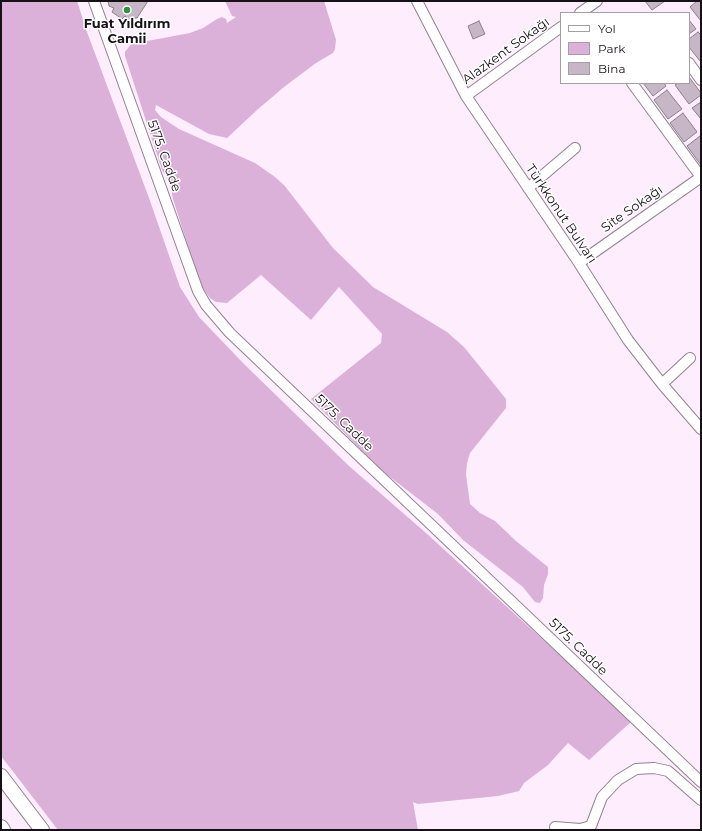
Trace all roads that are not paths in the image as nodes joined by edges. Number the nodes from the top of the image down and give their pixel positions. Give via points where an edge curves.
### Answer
1 (94, 1) edge
2 (417, 1) edge
3 (597, 1) edge
4 (581, 12) edge
5 (560, 28) edge
6 (690, 64) edge
7 (701, 80) edge
8 (633, 84) edge
9 (466, 96) junction
10 (575, 148) dead end
11 (701, 177) edge
12 (528, 188) junction
13 (579, 263) junction
14 (690, 358) dead end
15 (662, 384) junction
16 (701, 429) edge
17 (1, 776) edge
18 (701, 782) edge
19 (701, 800) edge
20 (1, 827) edge
21 (555, 828) dead end
22 (3, 830) edge
23 (42, 830) edge

1 - 18 street, 5175. Cadde via 198,291 212,313
2 - 9 street, Türkkonut Bulvarı
3 - 4 street
5 - 9 street, Alazkent Sokağı
6 - 7 street
8 - 11 street
9 - 12 street, Türkkonut Bulvarı
10 - 12 street
11 - 13 street, Site Sokağı
12 - 13 street, Türkkonut Bulvarı
13 - 15 street, Türkkonut Bulvarı via 628,340
14 - 15 street
15 - 16 street, Türkkonut Bulvarı
17 - 23 highway
19 - 21 street via 668,771 654,768 636,769 618,780 602,797 591,826 580,829
20 - 22 highway

